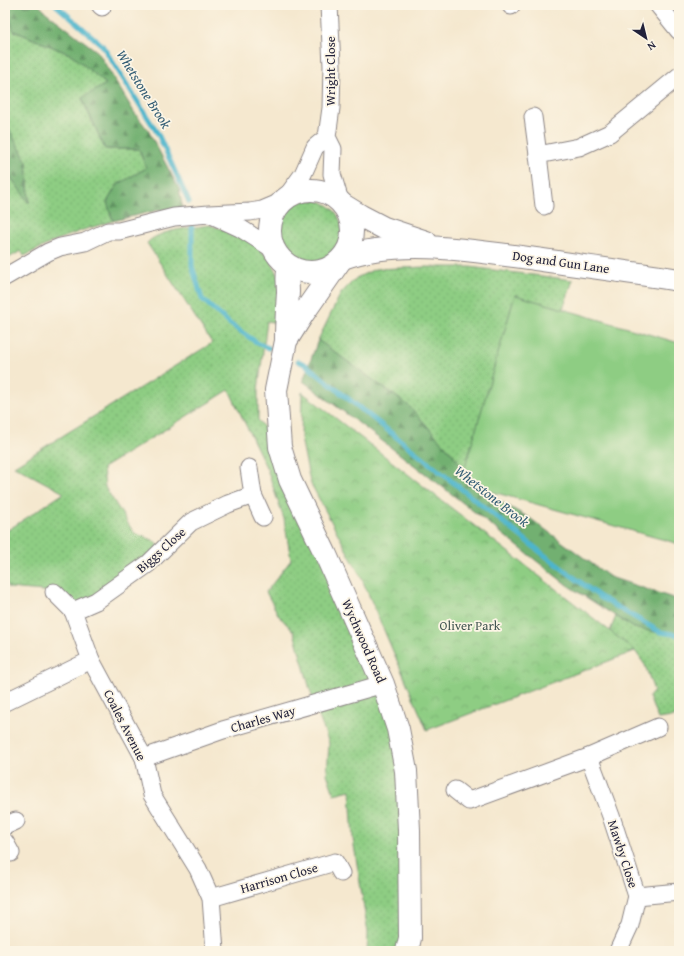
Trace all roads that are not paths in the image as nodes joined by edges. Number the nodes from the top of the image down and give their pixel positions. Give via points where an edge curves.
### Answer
1 (329, 5) edge
2 (658, 5) edge
3 (679, 31) edge
4 (679, 76) edge
5 (533, 117) dead end
6 (327, 137) junction
7 (538, 155) junction
8 (282, 201) junction
9 (341, 203) junction
10 (544, 206) dead end
11 (209, 214) junction
12 (442, 248) junction
13 (273, 249) junction
14 (341, 260) junction
15 (289, 267) junction
16 (5, 277) edge
17 (679, 280) edge
18 (286, 341) junction
19 (249, 468) dead end
20 (253, 495) junction
21 (263, 518) dead end
22 (54, 592) dead end
23 (73, 611) junction
24 (92, 660) junction
25 (383, 684) junction
26 (5, 702) edge
27 (658, 727) dead end
28 (589, 757) junction
29 (144, 758) junction
30 (456, 790) dead end
31 (338, 861) dead end
32 (679, 892) edge
33 (637, 896) junction
34 (211, 898) junction
35 (215, 951) edge
36 (407, 951) edge
37 (618, 951) edge

1 - 6 street, Wright Close via 332,66
2 - 3 street
4 - 7 street via 610,134 579,147
5 - 7 street
6 - 8 street via 315,147 303,174
6 - 9 street, Wright Close via 333,149 332,174
7 - 10 street
8 - 9 street via 294,193 318,190 330,194
8 - 11 street via 262,210
8 - 13 street via 268,226
9 - 12 street, Dog and Gun Lane via 384,228
9 - 14 street via 350,217 352,231 350,245
11 - 13 street via 240,228
11 - 16 street via 174,217 119,231 108,231 85,242 48,252
12 - 14 street, Dog and Gun Lane via 369,250
12 - 17 street, Dog and Gun Lane
13 - 15 street via 278,258
14 - 15 street via 320,272 308,273
14 - 18 street, Wychwood Road
15 - 18 street, Wychwood Road
18 - 25 street, Wychwood Road via 276,390 280,447 290,480
19 - 20 street
20 - 21 street
20 - 23 street, Biggs Close via 191,522 148,564 96,601
22 - 23 street, Coales Avenue
23 - 24 street, Coales Avenue
24 - 26 street
24 - 29 street, Coales Avenue
25 - 29 street, Charles Way via 223,730
25 - 36 street, Wychwood Road via 398,729 406,771 410,938
27 - 28 street
28 - 30 street via 466,807
28 - 33 street, Mawby Close
29 - 34 street, Coales Avenue via 152,795 198,869
31 - 34 street, Harrison Close
32 - 33 street
33 - 37 street, Mawby Close via 630,925
34 - 35 street, Coales Avenue

